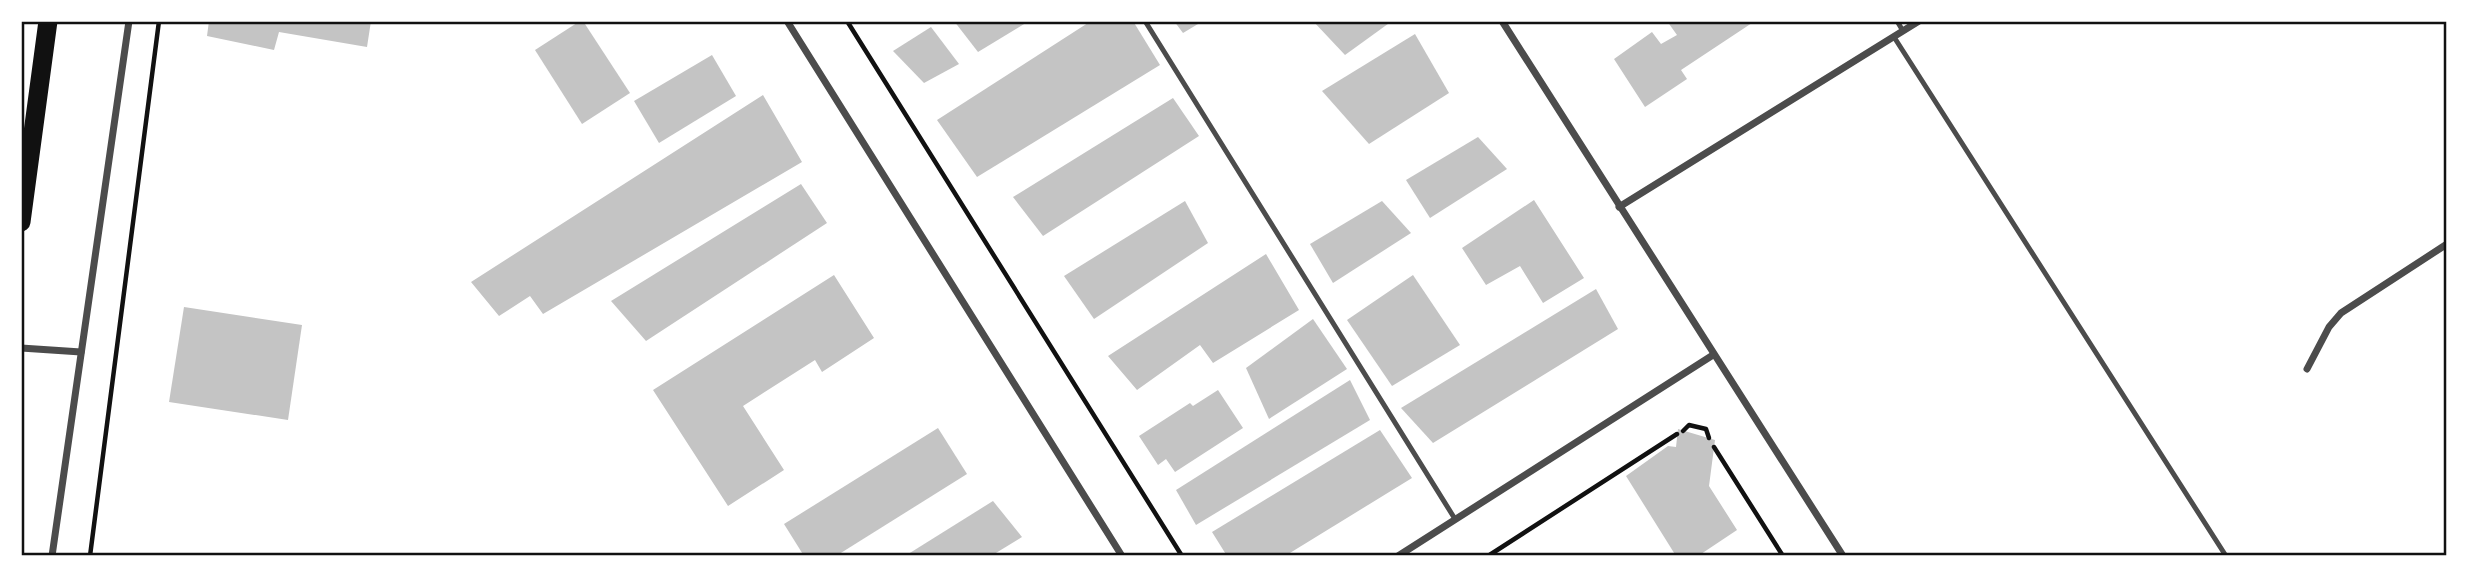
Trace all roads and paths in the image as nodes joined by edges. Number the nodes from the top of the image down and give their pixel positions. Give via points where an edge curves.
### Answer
1 (48, 21) edge
2 (129, 21) edge
3 (159, 21) edge
4 (786, 21) edge
5 (847, 21) edge
6 (1145, 21) edge
7 (1502, 21) edge
8 (1897, 21) edge
9 (1919, 21) edge
10 (1903, 31) junction
11 (1894, 37) junction
12 (1619, 207) junction
13 (21, 222) edge
14 (2447, 244) edge
15 (21, 348) edge
16 (81, 352) junction
17 (1713, 355) junction
18 (2307, 369) dead end
19 (1683, 431) dead end
20 (1677, 434) dead end
21 (1709, 438) dead end
22 (1714, 447) dead end
23 (1455, 519) junction
24 (52, 556) edge
25 (90, 556) edge
26 (1122, 556) edge
27 (1182, 556) edge
28 (1398, 556) edge
29 (1488, 556) edge
30 (1783, 556) edge
31 (1843, 556) edge
32 (2226, 556) edge

1 - 13 highway
2 - 16 street
3 - 25 path
4 - 26 street
5 - 27 path
6 - 23 lane
7 - 12 street
8 - 10 lane
9 - 10 street
10 - 11 street
11 - 12 street
11 - 32 lane
12 - 17 street
14 - 18 street via 2341,313
15 - 16 street
16 - 24 street
17 - 23 street
17 - 31 street
19 - 21 path via 1689,425 1706,429
20 - 29 path
22 - 30 path
23 - 28 street

